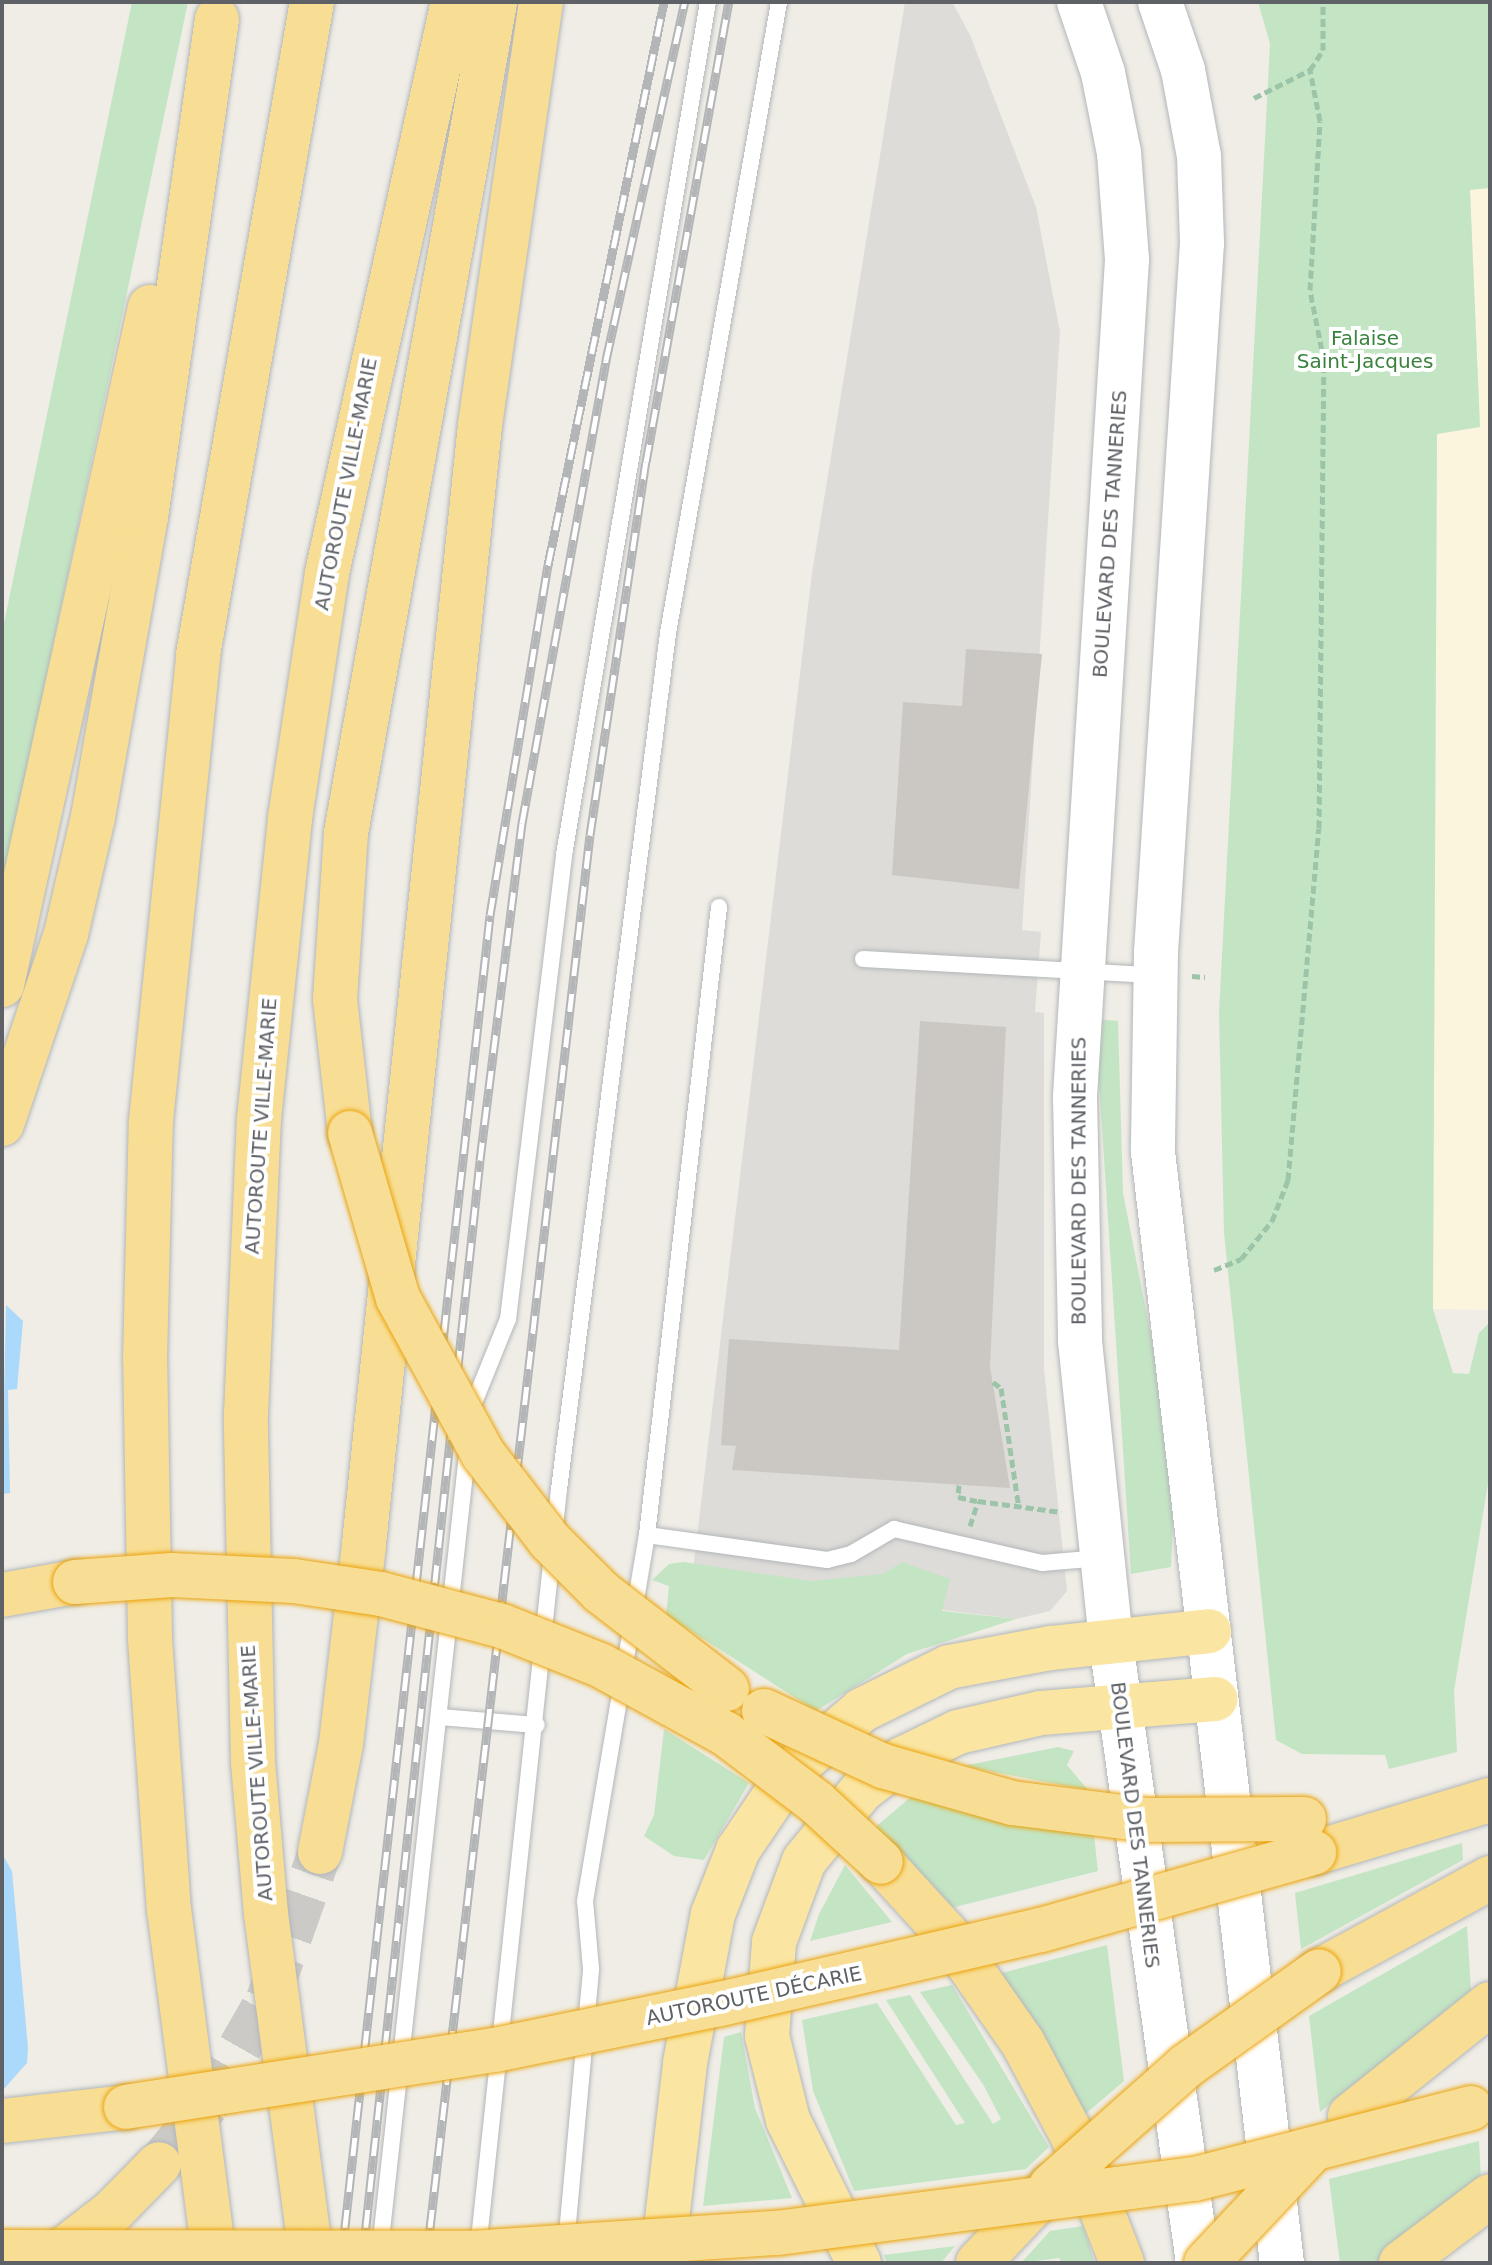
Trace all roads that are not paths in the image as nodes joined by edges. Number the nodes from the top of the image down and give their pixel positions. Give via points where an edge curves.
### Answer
1 (312, 2) edge
2 (453, 2) edge
3 (495, 2) edge
4 (541, 2) edge
5 (708, 2) edge
6 (779, 2) edge
7 (1079, 2) edge
8 (1160, 2) edge
9 (219, 11) edge
10 (719, 907) dead end
11 (863, 959) dead end
12 (1082, 972) junction
13 (1179, 976) junction
14 (2, 985) edge
15 (2, 1124) edge
16 (647, 1535) junction
17 (1103, 1557) junction
18 (2, 1595) edge
19 (1209, 1631) junction
20 (1111, 1642) junction
21 (1215, 1699) junction
22 (1120, 1709) junction
23 (439, 1717) junction
24 (537, 1725) junction
25 (1490, 1800) edge
26 (1309, 1836) junction
27 (320, 1852) tunnel mouth
28 (1490, 1878) edge
29 (1490, 2004) edge
30 (1481, 2105) edge
31 (2, 2121) edge
32 (159, 2164) tunnel mouth
33 (1490, 2196) edge
34 (310, 2250) edge
35 (2, 2252) edge
36 (46, 2263) edge
37 (215, 2263) edge
38 (379, 2263) edge
39 (477, 2263) edge
40 (564, 2263) edge
41 (662, 2263) edge
42 (859, 2263) edge
43 (978, 2263) edge
44 (1122, 2263) edge
45 (1198, 2263) edge
46 (1206, 2263) edge
47 (1282, 2263) edge
48 (1401, 2263) edge

1 - 37 highway via 200,641 151,1121 145,1467 155,1732 177,1985
2 - 34 highway, AUTOROUTE VILLE-MARIE via 327,573 290,818 259,1119 246,1401 253,1763
3 - 26 highway, bridge via 346,833 335,999 350,1133 398,1298 483,1454 550,1541 601,1592 727,1689 764,1711 883,1766 1012,1803
4 - 27 highway via 481,409 364,1544 341,1744
5 - 23 lane via 564,855 508,1319 473,1395
6 - 24 lane via 668,633 559,1489
7 - 12 main road, BOULEVARD DES TANNERIES via 1103,73 1119,153 1127,260
8 - 13 main road via 1183,70 1199,156 1202,243
9 - 14 highway
9 - 15 highway via 146,517 101,776 66,934
10 - 16 lane
11 - 12 lane
12 - 13 lane
12 - 17 main road, BOULEVARD DES TANNERIES via 1076,1233 1080,1341
13 - 19 main road via 1150,1078 1159,1230
16 - 17 lane via 827,1560 851,1554 894,1529 1042,1563
16 - 40 lane via 585,1901 591,1969
17 - 20 main road, BOULEVARD DES TANNERIES
18 - 44 highway, bridge via 75,1582 172,1575 294,1581 381,1594 502,1626 600,1665 726,1734 816,1802 947,1934 1023,2043 1073,2137
19 - 20 highway
19 - 21 main road
20 - 22 main road, BOULEVARD DES TANNERIES
20 - 41 highway via 973,1660 919,1679 836,1729 772,1794 738,1850 713,1914 685,2063
21 - 22 highway
21 - 47 main road
22 - 42 highway via 1014,1717 928,1744 881,1774 842,1810 791,1887 769,1970 771,2061 788,2120
22 - 45 main road, BOULEVARD DES TANNERIES
23 - 24 lane
23 - 38 lane
24 - 39 lane
25 - 26 highway, AUTOROUTE DÉCARIE via 1418,1820
26 - 31 highway, AUTOROUTE DÉCARIE, bridge via 1027,1933 607,2027 322,2079
28 - 43 highway, bridge via 1319,1971 1186,2066 1051,2186
29 - 46 highway, bridge via 1350,2116
30 - 35 highway, bridge via 1195,2179 777,2233 456,2254
32 - 36 highway via 112,2212
33 - 48 highway

